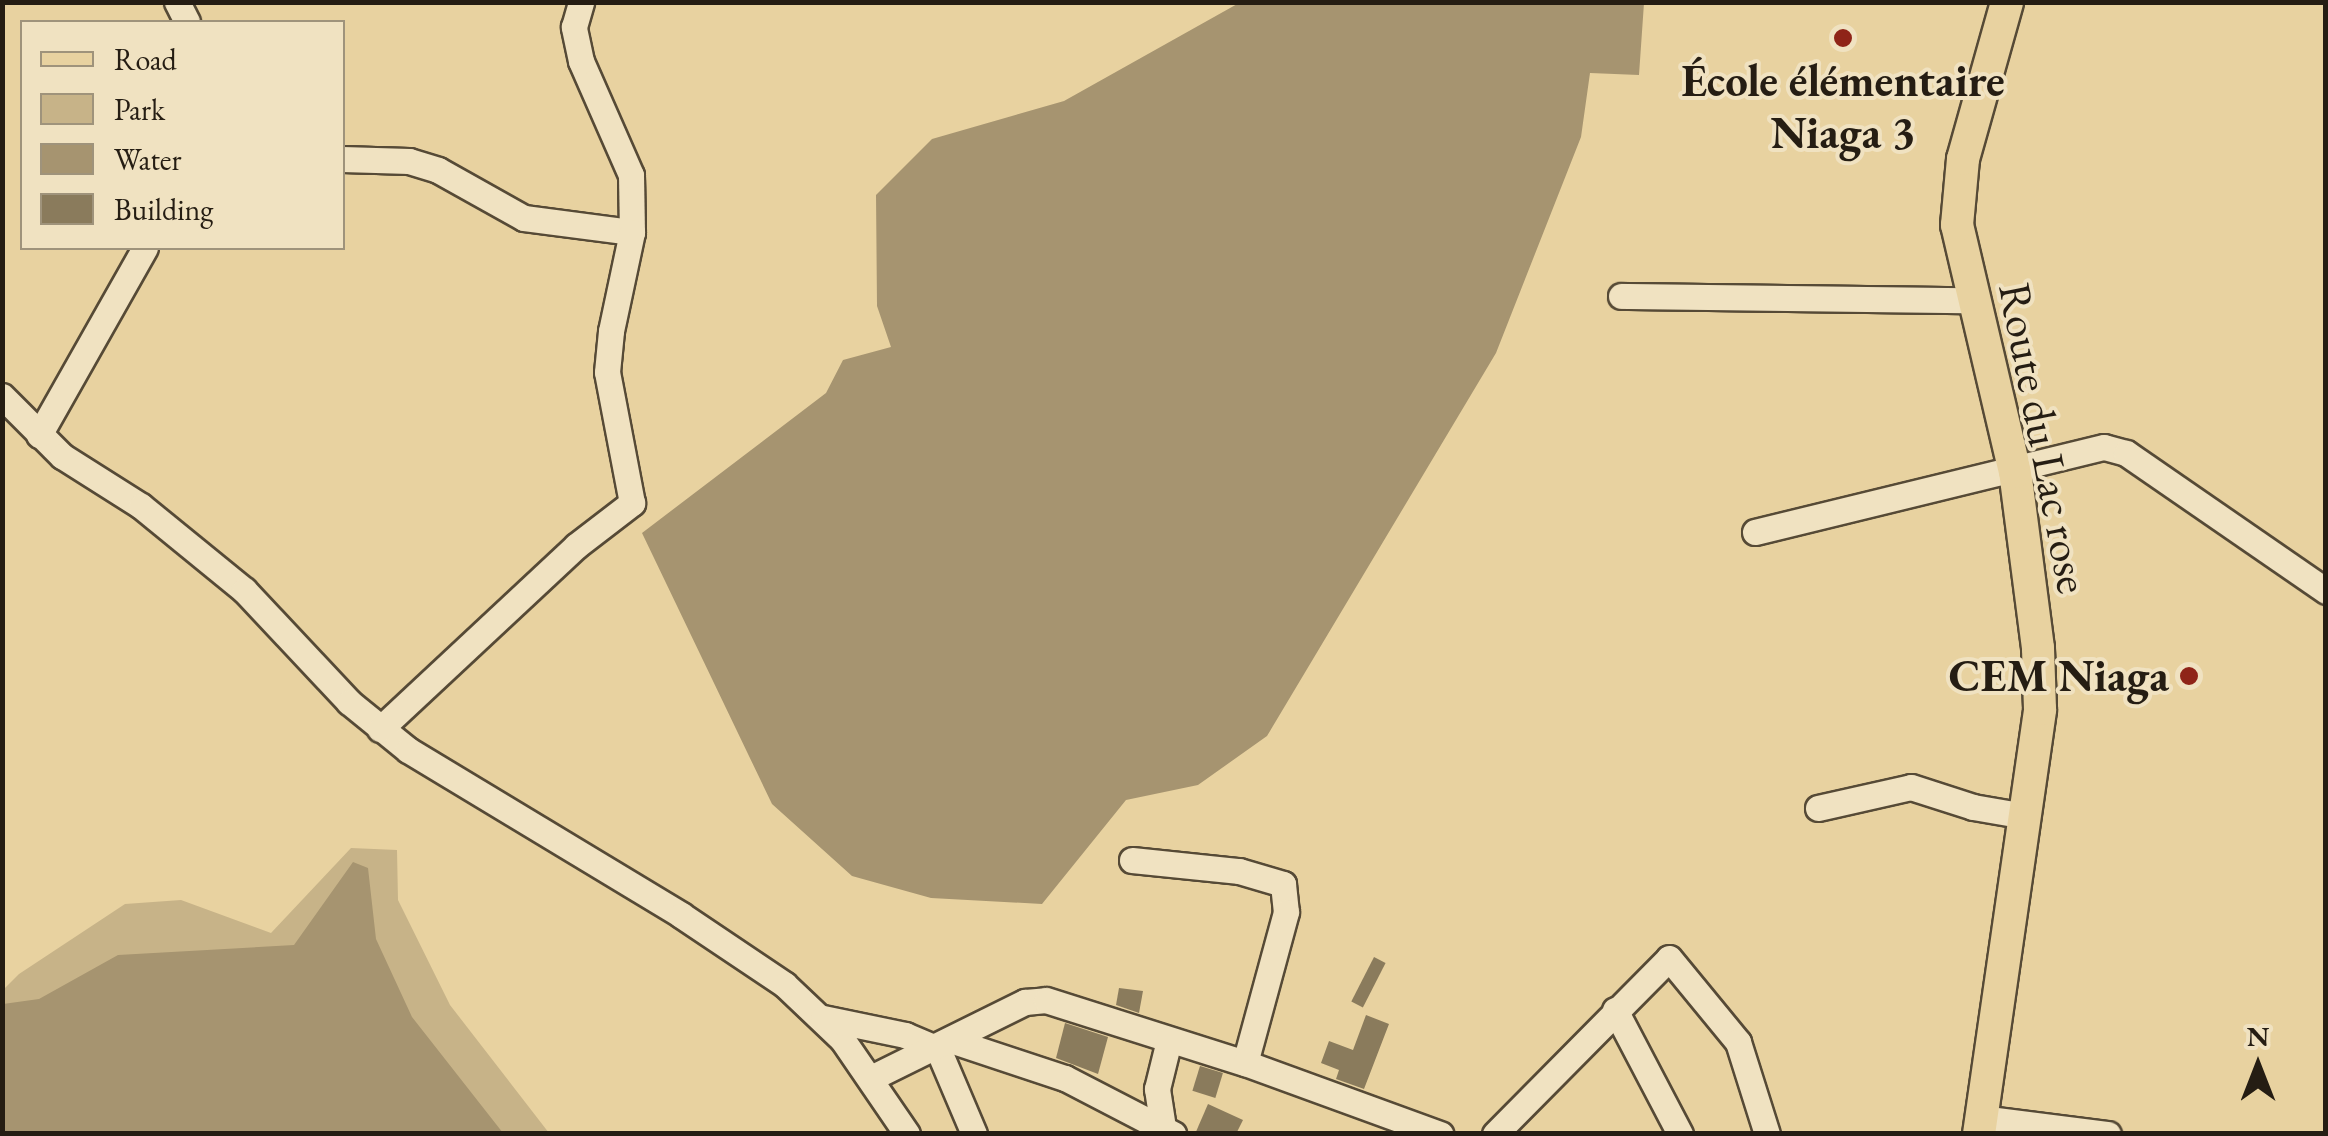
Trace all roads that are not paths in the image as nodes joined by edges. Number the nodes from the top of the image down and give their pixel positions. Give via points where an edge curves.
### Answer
1 (581, 2) edge
2 (2007, 2) edge
3 (345, 159) edge
4 (632, 232) junction
5 (143, 250) edge
6 (1621, 296) dead end
7 (1974, 300) junction
8 (2, 396) edge
9 (39, 434) junction
10 (2015, 472) junction
11 (1755, 532) dead end
12 (2326, 590) edge
13 (380, 729) junction
14 (1818, 808) dead end
15 (2025, 816) junction
16 (1132, 860) dead end
17 (1615, 1010) junction
18 (824, 1018) junction
19 (1168, 1040) junction
20 (945, 1045) junction
21 (1245, 1063) junction
22 (871, 1078) junction
23 (1980, 1126) edge
24 (1166, 1132) edge
25 (907, 1134) edge
26 (974, 1134) edge
27 (1440, 1134) edge
28 (1495, 1134) edge
29 (1680, 1134) edge
30 (1767, 1134) edge
31 (2108, 1134) edge

1 - 4 street via 574,28 581,61 630,174
2 - 7 main road, Route du Lac rose via 1957,192 1961,254
3 - 4 street via 409,161 524,218
4 - 13 street via 607,372 632,503 576,546
5 - 9 street
6 - 7 street
7 - 10 main road, Route du Lac rose
8 - 9 street
9 - 13 street via 142,506 244,590
10 - 11 street
10 - 12 street via 2104,447 2126,453
10 - 15 main road, Route du Lac rose via 2039,663 2036,751
13 - 18 street via 766,971
14 - 15 street via 1911,787
15 - 23 main road, Route du Lac rose
16 - 21 street via 1240,871 1283,884 1286,912
17 - 28 street
17 - 29 street
17 - 30 street via 1669,958 1738,1042
18 - 20 street
18 - 22 street
19 - 20 street via 1034,999
19 - 21 street
19 - 24 street via 1158,1089
20 - 22 street
20 - 24 street via 1065,1078
20 - 26 street
21 - 27 street
22 - 25 street
23 - 31 street

